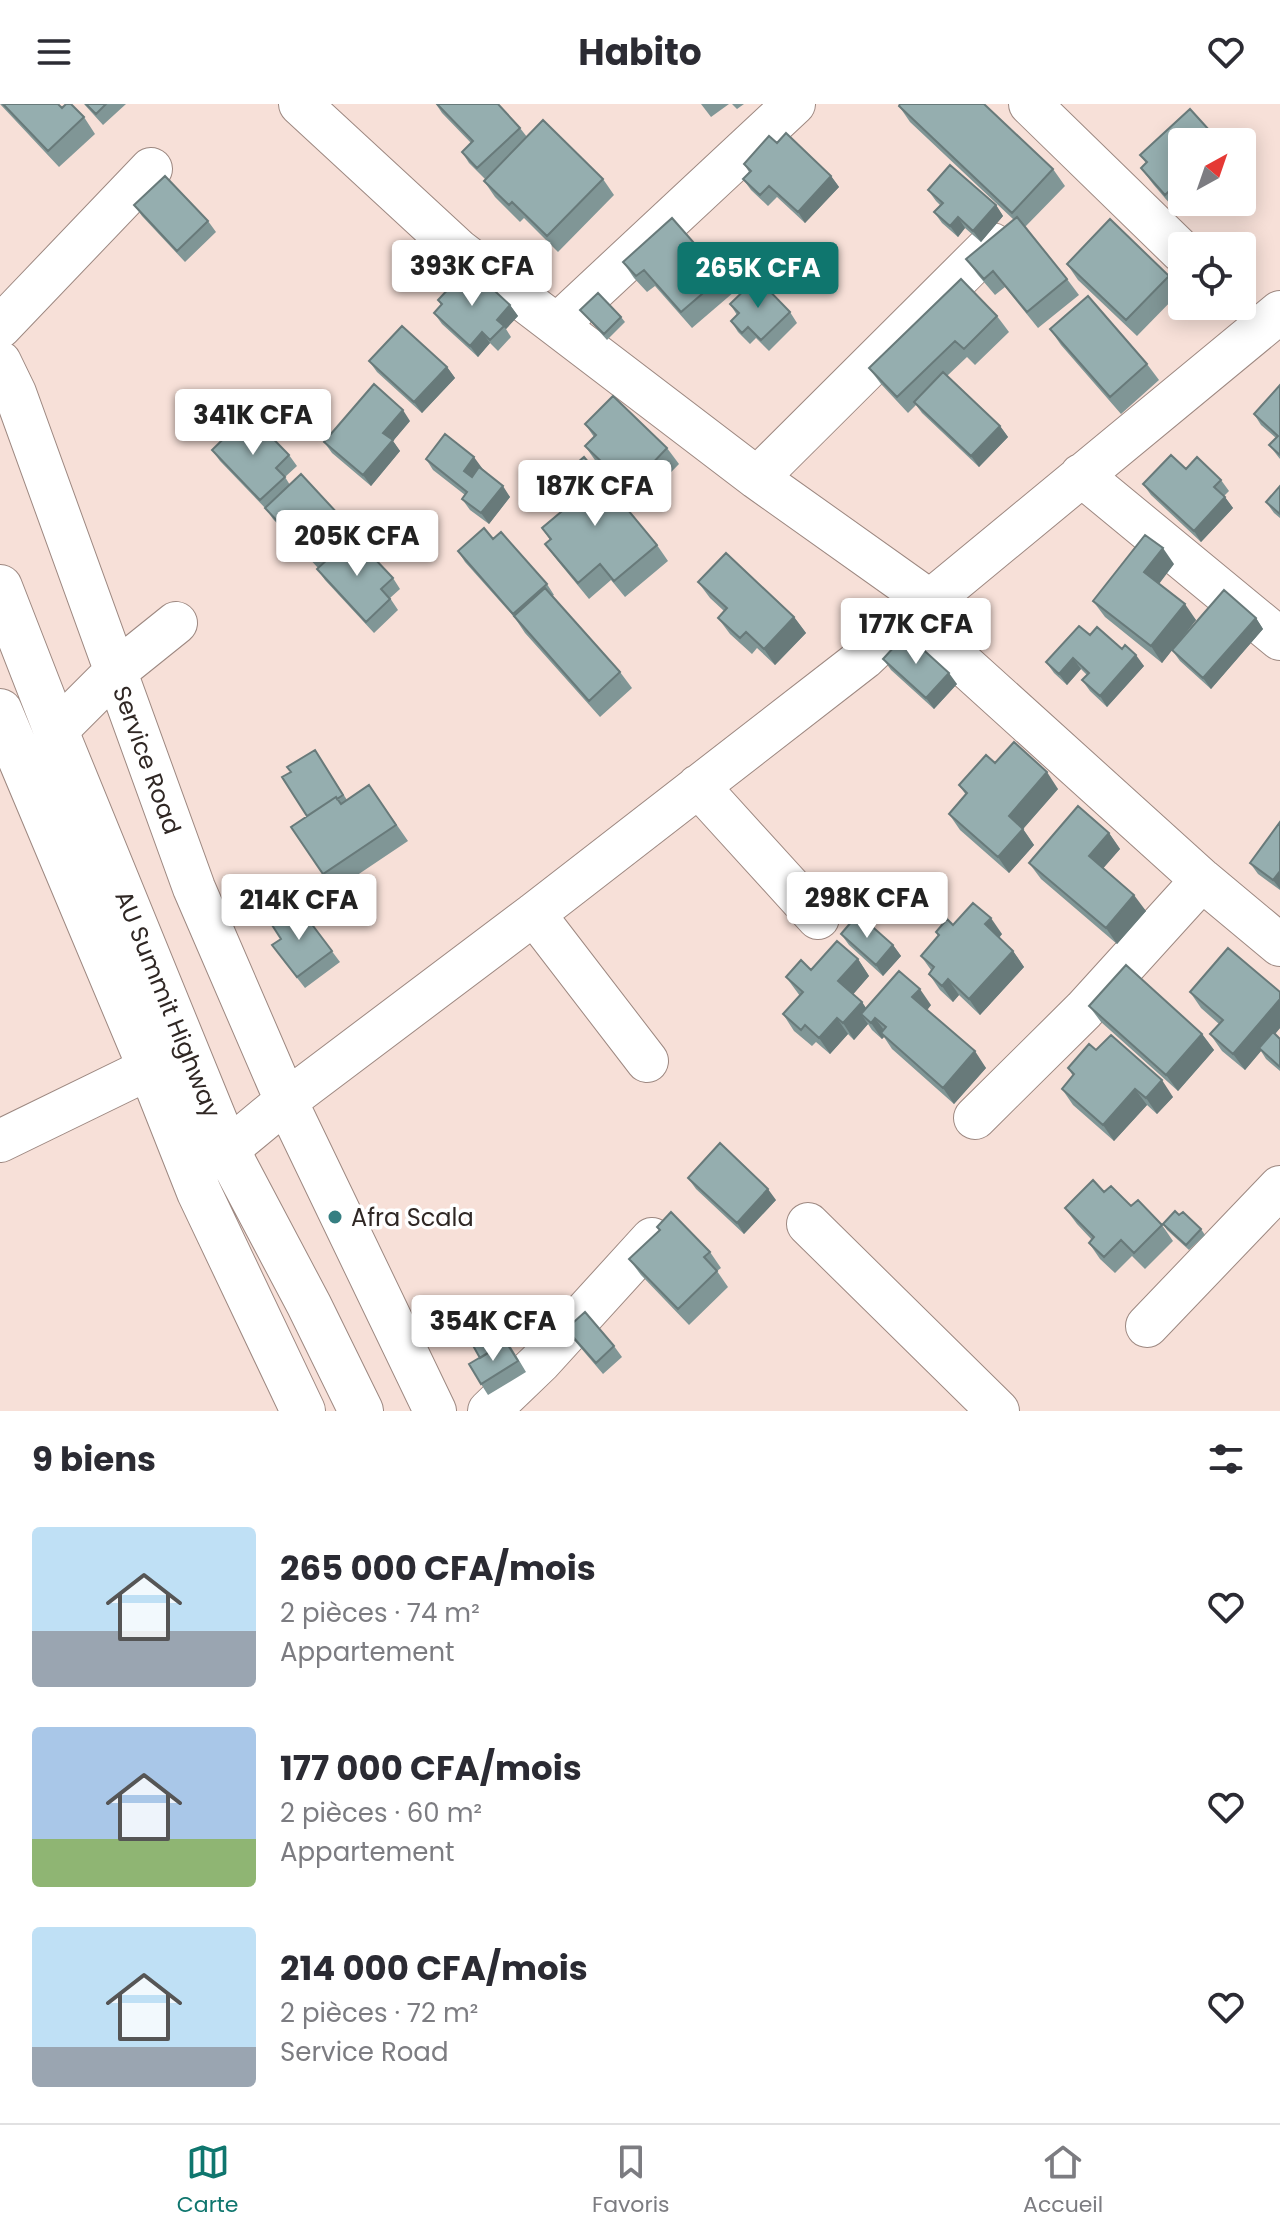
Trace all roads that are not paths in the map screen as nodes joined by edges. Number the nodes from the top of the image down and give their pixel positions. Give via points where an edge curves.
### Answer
1 (300, 104) edge
2 (794, 104) edge
3 (1030, 104) edge
4 (151, 169) dead end
5 (1168, 238) edge
6 (992, 244) edge
7 (1259, 315) edge
8 (557, 325) junction
9 (0, 327) edge
10 (0, 362) edge
11 (1081, 475) junction
12 (757, 478) junction
13 (0, 587) edge
14 (920, 608) junction
15 (176, 623) dead end
16 (1280, 639) edge
17 (115, 672) junction
18 (0, 711) edge
19 (56, 731) junction
20 (698, 786) junction
21 (1202, 880) junction
22 (534, 914) junction
23 (818, 918) dead end
24 (1280, 945) edge
25 (647, 1061) dead end
26 (150, 1068) junction
27 (286, 1101) junction
28 (975, 1118) dead end
29 (0, 1141) edge
30 (227, 1150) junction
31 (1280, 1187) edge
32 (808, 1224) dead end
33 (652, 1239) edge
34 (1147, 1326) dead end
35 (292, 1406) edge
36 (361, 1411) edge
37 (435, 1411) edge
38 (489, 1411) edge
39 (998, 1411) edge

1 - 8 street via 458,250
2 - 8 street
3 - 5 street
4 - 9 street
6 - 12 street
7 - 11 street
8 - 12 street
10 - 17 street, Service Road
11 - 14 street
11 - 16 street
12 - 14 street
13 - 19 main road, AU Summit Highway
14 - 20 street
14 - 21 street
15 - 17 street
17 - 19 street
17 - 27 street, Service Road via 194,888
18 - 26 main road, AU Summit Highway
19 - 30 main road, AU Summit Highway
20 - 22 street
20 - 23 street
21 - 24 street
21 - 28 street via 1084,1010
22 - 25 street
22 - 27 street
26 - 29 street
26 - 35 main road, AU Summit Highway
27 - 30 street
27 - 37 street, Service Road
30 - 36 main road, AU Summit Highway
31 - 34 street
32 - 39 street
33 - 38 street

